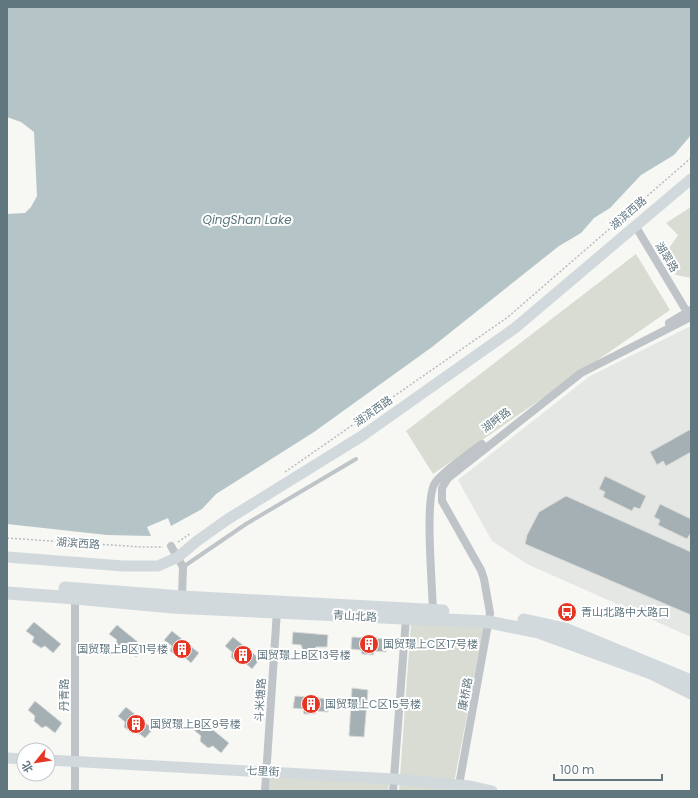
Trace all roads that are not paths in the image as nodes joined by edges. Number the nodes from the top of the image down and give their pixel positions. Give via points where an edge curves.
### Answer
1 (691, 179) edge
2 (636, 227) junction
3 (690, 315) edge
4 (356, 459) dead end
5 (171, 546) road end
6 (7, 557) edge
7 (180, 562) junction
8 (7, 584) edge
9 (7, 593) edge
10 (182, 597) junction
11 (75, 598) junction
12 (277, 611) junction
13 (433, 614) junction
14 (490, 614) junction
15 (406, 618) junction
16 (691, 680) edge
17 (691, 693) edge
18 (56, 760) edge
19 (75, 761) junction
20 (266, 772) junction
21 (394, 779) junction
22 (459, 785) junction
23 (472, 788) edge
24 (75, 791) edge
25 (265, 791) edge
26 (393, 791) edge
27 (492, 791) edge

1 - 2 street, 湖滨西路
2 - 3 street, 湖翠路
2 - 7 street, 湖滨西路 via 515,328 362,436 228,519 197,541
3 - 13 street, 湖畔路 via 580,369 434,484 430,518
3 - 14 street, 湖畔路 via 581,373 448,478 442,488 442,501 481,570
4 - 7 lane
5 - 7 street
6 - 7 street, 湖滨西路 via 137,566
7 - 10 street
8 - 10 main road, 青山北路
9 - 11 main road, 青山北路
10 - 13 main road, 青山北路
11 - 12 main road, 青山北路 via 172,607
11 - 19 street, 丹青路
12 - 15 main road, 青山北路
12 - 20 street, 斗米塘路
13 - 14 main road, 青山北路
13 - 15 main road, 青山北路
14 - 16 main road, 青山北路 via 565,629
14 - 17 main road, 青山北路 via 651,673
14 - 22 street, 康桥路
15 - 21 street
18 - 19 street, 七里街
19 - 20 street, 七里街
19 - 24 street, 丹青路
20 - 21 street, 七里街
20 - 25 street, 斗米塘路
21 - 22 street, 七里街
21 - 26 street
22 - 23 street, 七里街
23 - 27 street, 七里街

